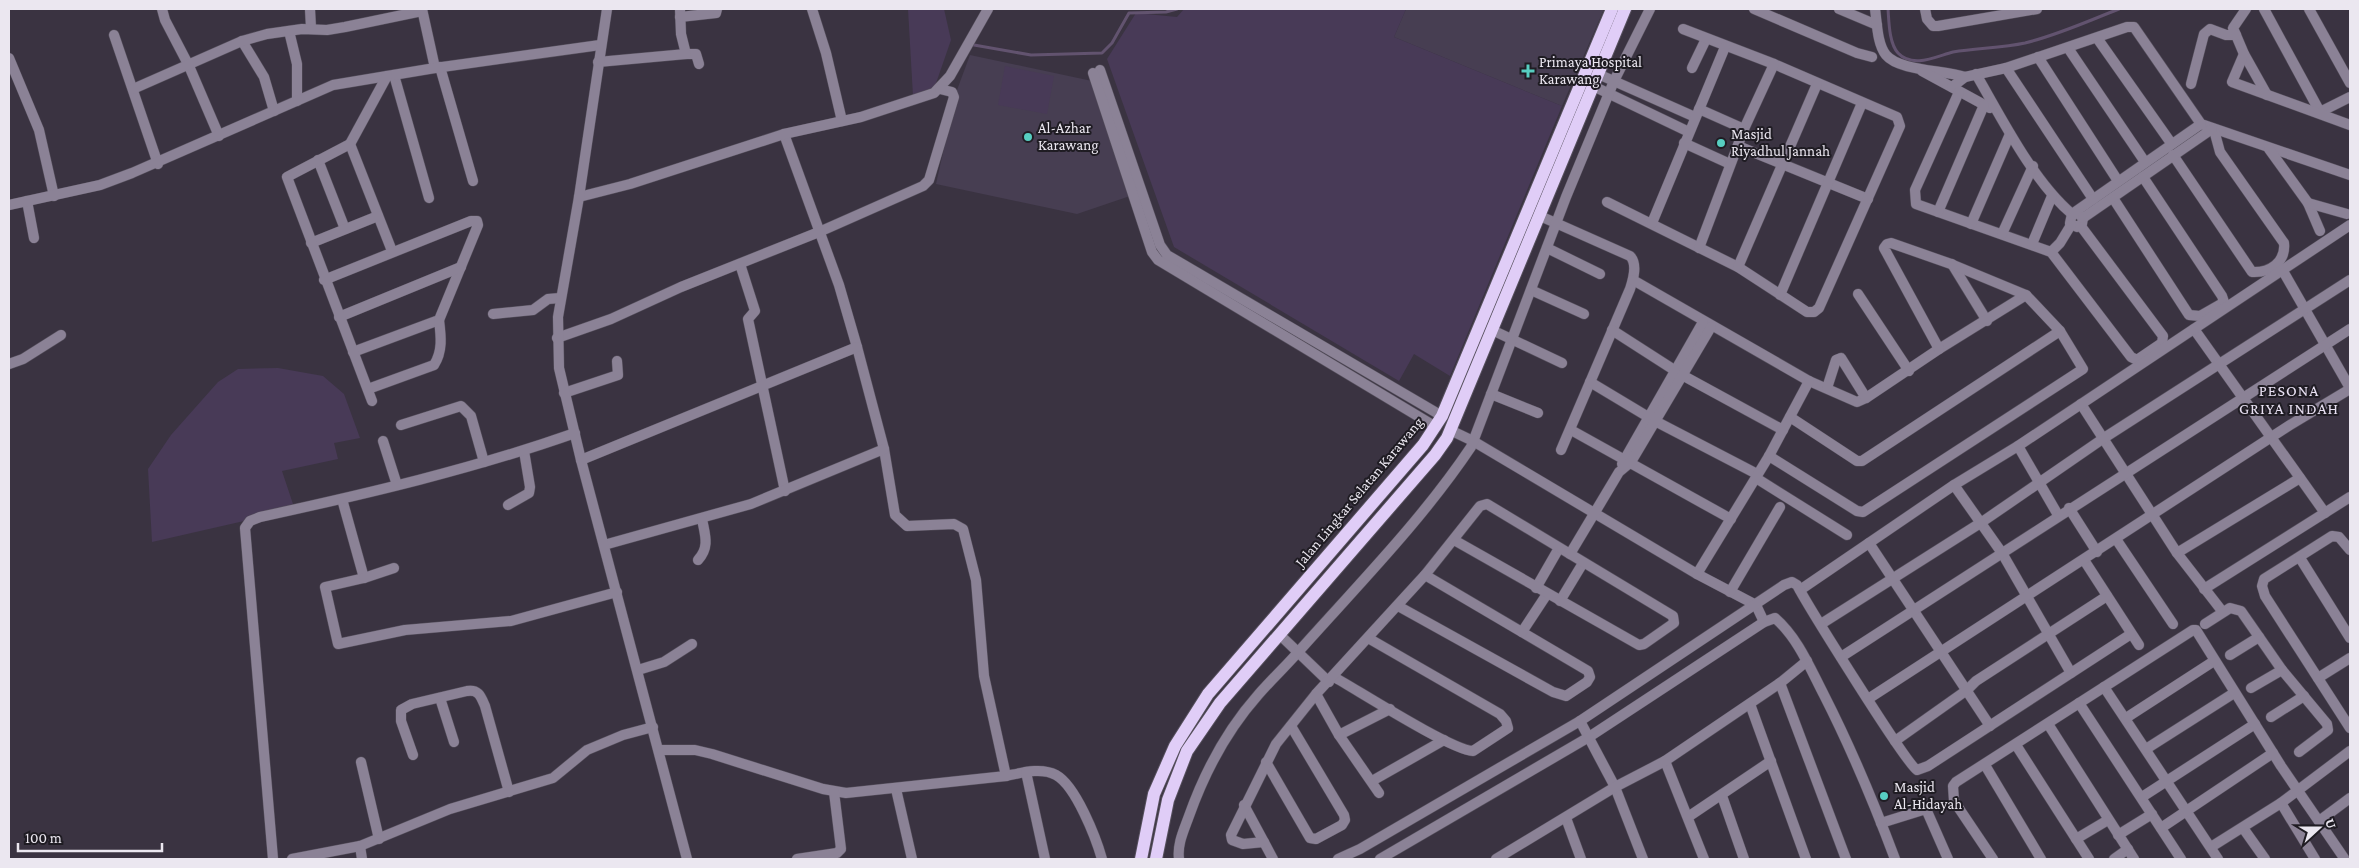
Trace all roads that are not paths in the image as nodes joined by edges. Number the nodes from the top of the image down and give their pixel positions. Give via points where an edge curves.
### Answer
1 (162, 9) edge
2 (310, 9) edge
3 (607, 9) edge
4 (717, 9) edge
5 (812, 9) edge
6 (988, 9) edge
7 (1612, 9) edge
8 (1625, 9) edge
9 (1650, 9) edge
10 (1754, 9) edge
11 (1839, 9) edge
12 (1875, 9) edge
13 (1925, 9) edge
14 (2037, 9) edge
15 (2246, 9) edge
16 (2264, 9) edge
17 (2309, 9) edge
18 (422, 10) edge
19 (680, 13) edge
20 (1878, 25) junction
21 (311, 28) junction
22 (1683, 29) dead end
23 (289, 30) junction
24 (114, 35) dead end
25 (2236, 35) junction
26 (2097, 38) junction
27 (1706, 39) junction
28 (242, 41) junction
29 (600, 45) junction
30 (1725, 47) junction
31 (2068, 48) junction
32 (686, 54) junction
33 (2244, 54) junction
34 (1872, 57) dead end
35 (2038, 57) junction
36 (9, 58) edge
37 (598, 62) junction
38 (699, 64) dead end
39 (1774, 64) junction
40 (189, 66) junction
41 (438, 68) junction
42 (1692, 68) dead end
43 (1917, 68) junction
44 (2006, 68) junction
45 (1097, 72) dead end
46 (1976, 74) junction
47 (391, 76) junction
48 (1965, 77) junction
49 (1595, 80) junction
50 (1614, 81) junction
51 (2350, 83) edge
52 (1817, 84) junction
53 (2190, 84) dead end
54 (132, 89) junction
55 (940, 89) junction
56 (1955, 90) junction
57 (1608, 93) junction
58 (2267, 95) junction
59 (2350, 97) edge
60 (298, 101) junction
61 (1862, 103) junction
62 (1665, 104) junction
63 (1984, 104) junction
64 (274, 111) junction
65 (2320, 112) junction
66 (1697, 113) junction
67 (1999, 114) junction
68 (1659, 118) junction
69 (842, 121) junction
70 (2200, 124) junction
71 (2350, 125) edge
72 (1744, 129) junction
73 (2213, 129) junction
74 (1689, 132) junction
75 (784, 134) junction
76 (2010, 134) junction
77 (219, 136) junction
78 (1684, 143) junction
79 (2171, 143) junction
80 (350, 144) junction
81 (1738, 146) junction
82 (2270, 149) junction
83 (2173, 155) junction
84 (318, 160) junction
85 (2145, 162) junction
86 (1781, 163) junction
87 (158, 164) junction
88 (1730, 164) junction
89 (2032, 166) junction
90 (2350, 175) edge
91 (2143, 176) junction
92 (473, 181) dead end
93 (2118, 181) junction
94 (1828, 183) junction
95 (54, 196) junction
96 (2052, 196) junction
97 (579, 197) junction
98 (429, 198) dead end
99 (2113, 198) junction
100 (1868, 199) junction
101 (2093, 199) junction
102 (26, 201) junction
103 (1606, 202) dead end
104 (2308, 203) junction
105 (9, 205) edge
106 (1938, 212) junction
107 (2347, 214) dead end
108 (378, 216) junction
109 (1540, 216) junction
110 (2076, 219) junction
111 (1556, 223) junction
112 (1652, 223) junction
113 (1971, 224) junction
114 (2350, 224) edge
115 (345, 229) junction
116 (2320, 231) dead end
117 (819, 232) junction
118 (2002, 234) junction
119 (34, 238) dead end
120 (310, 243) junction
121 (2032, 244) junction
122 (1547, 248) junction
123 (1699, 248) junction
124 (392, 251) junction
125 (2051, 252) junction
126 (740, 264) junction
127 (1952, 264) junction
128 (461, 267) junction
129 (1738, 267) junction
130 (2283, 271) junction
131 (1600, 274) dead end
132 (324, 280) junction
133 (1633, 280) junction
134 (2350, 280) edge
135 (1532, 290) junction
136 (1858, 294) dead end
137 (1780, 295) junction
138 (2026, 295) junction
139 (560, 298) junction
140 (2305, 308) junction
141 (493, 314) dead end
142 (1584, 314) dead end
143 (339, 317) junction
144 (439, 320) junction
145 (1987, 321) junction
146 (1707, 324) junction
147 (2194, 329) junction
148 (2350, 329) edge
149 (1492, 330) junction
150 (1612, 330) junction
151 (2060, 331) junction
152 (61, 335) dead end
153 (557, 338) junction
154 (1512, 339) junction
155 (2326, 344) junction
156 (857, 347) junction
157 (1939, 349) junction
158 (353, 352) junction
159 (617, 361) dead end
160 (1562, 363) dead end
161 (9, 364) edge
162 (2218, 364) junction
163 (1909, 371) junction
164 (1678, 372) junction
165 (1590, 382) junction
166 (1809, 382) junction
167 (762, 386) junction
168 (1827, 388) junction
169 (368, 389) junction
170 (2350, 389) edge
171 (564, 392) junction
172 (1490, 394) junction
173 (1866, 398) junction
174 (2242, 398) junction
175 (372, 401) dead end
176 (2081, 404) junction
177 (1538, 413) dead end
178 (1790, 417) junction
179 (1651, 419) junction
180 (1439, 421) junction
181 (400, 425) dead end
182 (1450, 430) junction
183 (1571, 430) junction
184 (1783, 430) junction
185 (575, 433) junction
186 (2104, 438) junction
187 (2270, 438) junction
188 (383, 441) dead end
189 (1473, 441) junction
190 (2018, 446) junction
191 (884, 449) junction
192 (1561, 450) dead end
193 (524, 451) junction
194 (1770, 456) junction
195 (581, 460) junction
196 (1627, 460) junction
197 (484, 462) junction
198 (2128, 473) junction
199 (1757, 476) junction
200 (2300, 478) junction
201 (2040, 483) junction
202 (397, 485) junction
203 (1954, 485) junction
204 (784, 491) junction
205 (2350, 497) edge
206 (342, 499) junction
207 (508, 505) dead end
208 (1780, 507) dead end
209 (2069, 508) junction
210 (1595, 513) junction
211 (2325, 513) junction
212 (2058, 515) junction
213 (2154, 515) junction
214 (702, 519) junction
215 (1731, 519) junction
216 (1982, 522) junction
217 (1847, 535) dead end
218 (2116, 538) junction
219 (1454, 540) junction
220 (1869, 542) junction
221 (604, 545) junction
222 (1559, 548) junction
223 (2350, 550) edge
224 (2097, 552) junction
225 (2177, 552) junction
226 (2002, 553) junction
227 (1570, 554) junction
228 (2300, 558) junction
229 (698, 560) dead end
230 (2084, 560) junction
231 (1583, 562) junction
232 (394, 568) dead end
233 (1697, 574) junction
234 (1425, 575) junction
235 (364, 578) junction
236 (1894, 578) junction
237 (1304, 584) junction
238 (1536, 588) junction
239 (2204, 589) junction
240 (1800, 590) junction
241 (617, 592) junction
242 (1730, 592) junction
243 (1315, 594) junction
244 (1547, 594) junction
245 (2027, 596) junction
246 (2107, 596) junction
247 (1560, 601) junction
248 (1756, 605) junction
249 (1398, 606) junction
250 (1914, 611) junction
251 (2222, 611) junction
252 (1764, 622) junction
253 (1821, 624) junction
254 (2173, 624) dead end
255 (2204, 624) dead end
256 (1522, 632) junction
257 (2049, 633) junction
258 (2132, 634) junction
259 (1280, 635) junction
260 (2259, 637) junction
261 (1368, 638) junction
262 (2350, 638) edge
263 (692, 644) dead end
264 (2139, 645) dead end
265 (1942, 651) junction
266 (1298, 652) junction
267 (2230, 655) dead end
268 (1841, 657) junction
269 (2350, 658) edge
270 (1807, 661) junction
271 (2214, 661) junction
272 (638, 670) junction
273 (2282, 670) junction
274 (2071, 673) junction
275 (2318, 678) junction
276 (1331, 680) junction
277 (1780, 683) junction
278 (2104, 687) junction
279 (2251, 688) dead end
280 (1967, 690) junction
281 (2234, 693) junction
282 (1316, 694) junction
283 (2304, 696) junction
284 (440, 698) junction
285 (1868, 698) junction
286 (2079, 702) junction
287 (1750, 704) junction
288 (1390, 709) junction
289 (2271, 717) dead end
290 (2126, 718) junction
291 (1580, 721) junction
292 (2048, 724) junction
293 (2255, 724) junction
294 (1291, 726) junction
295 (1990, 726) junction
296 (653, 727) junction
297 (2350, 728) edge
298 (1339, 735) junction
299 (1588, 738) junction
300 (1444, 740) junction
301 (1895, 741) junction
302 (454, 742) dead end
303 (2016, 745) junction
304 (2146, 749) junction
305 (659, 750) junction
306 (2350, 751) edge
307 (2299, 752) dead end
308 (2273, 753) junction
309 (412, 755) dead end
310 (1666, 761) junction
311 (1771, 761) junction
312 (361, 762) dead end
313 (1266, 762) junction
314 (1985, 765) junction
315 (1026, 772) junction
316 (1006, 776) junction
317 (1372, 781) junction
318 (2167, 781) junction
319 (1615, 787) junction
320 (896, 790) junction
321 (2298, 791) junction
322 (509, 792) junction
323 (834, 792) junction
324 (1379, 793) dead end
325 (1722, 796) junction
326 (2142, 798) junction
327 (2350, 798) edge
328 (2281, 803) junction
329 (1244, 805) junction
330 (2187, 812) junction
331 (2152, 814) junction
332 (1688, 817) junction
333 (1566, 818) junction
334 (2108, 820) junction
335 (2318, 821) junction
336 (1881, 822) junction
337 (2161, 828) junction
338 (2243, 828) junction
339 (2118, 835) junction
340 (379, 839) junction
341 (2076, 839) junction
342 (1264, 842) junction
343 (360, 846) junction
344 (2211, 847) junction
345 (2128, 849) junction
346 (1515, 854) edge
347 (2345, 857) edge
348 (2085, 858) edge
349 (273, 859) edge
350 (292, 859) edge
351 (362, 859) edge
352 (687, 859) edge
353 (797, 859) edge
354 (912, 859) edge
355 (1045, 859) edge
356 (1102, 859) edge
357 (1141, 859) edge
358 (1156, 859) edge
359 (1179, 859) edge
360 (1273, 859) edge
361 (1338, 859) edge
362 (1380, 859) edge
363 (1496, 859) edge
364 (1580, 859) edge
365 (1643, 859) edge
366 (1704, 859) edge
367 (1744, 859) edge
368 (1806, 859) edge
369 (1846, 859) edge
370 (1895, 859) edge
371 (1948, 859) edge
372 (1993, 859) edge
373 (2041, 859) edge
374 (2114, 859) edge
375 (2134, 859) edge
376 (2181, 859) edge
377 (2218, 859) edge
378 (2265, 859) edge
379 (2315, 859) edge

1 - 40 street via 173,39
2 - 21 street
3 - 29 street
4 - 19 street via 716,13
5 - 69 street
6 - 55 street
7 - 180 main road, Jalan Lingkar Selatan Karawang
8 - 49 main road
9 - 50 street
10 - 34 street
11 - 20 street
12 - 20 street
13 - 14 street via 1927,20 1938,26
15 - 25 street via 2234,25
16 - 65 street
17 - 51 street
18 - 21 street via 327,30
18 - 41 street
19 - 32 street
20 - 43 street via 1885,54 1895,62
21 - 23 street
22 - 27 street
23 - 28 street
23 - 60 street via 297,64
24 - 54 street
25 - 33 street
25 - 53 street via 2226,35 2214,29 2204,34
26 - 31 street
26 - 70 street via 2134,27
26 - 79 street
27 - 30 street
27 - 42 street
28 - 40 street
28 - 64 street via 264,78
29 - 37 street
29 - 41 street
30 - 39 street
30 - 66 street
31 - 35 street
31 - 85 street
32 - 37 street
32 - 38 street via 696,54
33 - 58 street
33 - 58 street via 2232,82
35 - 44 street
35 - 93 street
36 - 95 street via 39,130
37 - 97 street
39 - 52 street
39 - 72 street
40 - 54 street
40 - 77 street
41 - 47 street
41 - 92 street
43 - 48 street
43 - 56 street
44 - 46 street
44 - 101 street
45 - 180 street via 1160,246 1167,255
46 - 48 street
46 - 67 street
47 - 60 street via 333,85
47 - 80 street
47 - 98 street
48 - 56 street
49 - 50 street
49 - 57 street
49 - 109 main road
50 - 57 street
50 - 62 street
52 - 61 street
52 - 86 street
54 - 87 street
55 - 69 street via 914,101
55 - 117 street via 954,94 929,180 914,192
56 - 63 street
56 - 106 street via 1915,190 1916,204
57 - 68 street
57 - 111 street
58 - 65 street
59 - 65 street
60 - 64 street
61 - 94 street
61 - 100 street via 1897,117 1900,126
62 - 66 street
62 - 68 street
63 - 67 street
63 - 106 street
64 - 77 street
65 - 71 street
66 - 72 street
66 - 74 street
67 - 76 street
68 - 74 street
69 - 75 street
70 - 73 street
70 - 79 street
72 - 81 street
73 - 82 street
73 - 83 street
73 - 83 street via 2220,152 2284,243 2282,259 2268,270 2252,272
74 - 78 street
75 - 97 street via 630,184
75 - 117 street
76 - 89 street
76 - 113 street
77 - 87 street
78 - 88 street
78 - 112 street
79 - 85 street
80 - 84 street
80 - 108 street
81 - 86 street
81 - 88 street
82 - 90 street
82 - 104 street
83 - 91 street
84 - 115 street
84 - 120 street via 287,177
85 - 93 street
86 - 94 street
86 - 129 street
87 - 95 street via 100,185
88 - 123 street
89 - 96 street
89 - 118 street
91 - 99 street
91 - 99 street via 2224,302 2200,316 2190,315
93 - 101 street
94 - 100 street
94 - 137 street
95 - 102 street
96 - 110 street
96 - 121 street
97 - 139 street
99 - 110 street
100 - 137 street via 1819,308 1807,312
101 - 110 street
102 - 105 street
102 - 119 street
103 - 112 street
104 - 107 street
104 - 116 street
106 - 113 street
108 - 115 street
108 - 124 street
109 - 111 street
109 - 149 main road
110 - 125 street
110 - 125 street via 2163,336 2162,343 2134,360
111 - 122 street
111 - 133 street via 1630,256 1634,263
112 - 123 street
113 - 118 street
114 - 130 street
115 - 120 street
117 - 126 street
117 - 156 street
118 - 121 street
120 - 132 street
121 - 125 street
122 - 131 street
122 - 135 street
123 - 129 street
124 - 128 street via 475,219 478,225
124 - 132 street
126 - 153 street via 611,319
126 - 167 street via 755,311 748,319
127 - 138 street
127 - 145 street
127 - 157 street via 1891,243 1884,248
128 - 143 street
128 - 144 street
129 - 137 street
130 - 140 street
130 - 147 street
132 - 143 street
133 - 146 street
133 - 150 street
134 - 140 street
135 - 142 street
135 - 154 street
136 - 163 street
138 - 145 street
138 - 151 street
139 - 141 street via 548,299 533,310
139 - 153 street
140 - 155 street
140 - 162 street
143 - 158 street
144 - 158 street
144 - 169 street via 439,357 434,365
145 - 157 street
146 - 164 street
146 - 166 street
147 - 162 street
147 - 176 street
148 - 155 street
149 - 154 street
149 - 182 main road
150 - 164 street
150 - 165 street
151 - 178 street via 1862,461 1857,461
151 - 194 street via 2083,369 1869,509 1857,512
152 - 161 street
153 - 171 street
154 - 160 street
154 - 172 street
155 - 170 street
155 - 174 street
156 - 167 street
156 - 191 street
157 - 163 street
158 - 169 street
159 - 171 street via 618,375
162 - 174 street
162 - 186 street
163 - 173 street
164 - 179 street
164 - 184 street
165 - 179 street
165 - 183 street
166 - 168 street
166 - 178 street
167 - 195 street
167 - 204 street
168 - 173 street via 1857,402
168 - 173 street via 1836,360 1841,358
169 - 175 street
170 - 187 street
171 - 185 street
172 - 177 street
172 - 189 street
174 - 187 street
174 - 198 street
176 - 186 street
176 - 190 street
178 - 184 street
179 - 196 street
179 - 199 street
180 - 237 main road, Jalan Lingkar Selatan Karawang via 1423,445
181 - 197 street via 460,406 471,416
182 - 189 street
182 - 243 main road via 1434,455
183 - 192 street
183 - 196 street
184 - 194 street
185 - 193 street
185 - 195 street
186 - 198 street
186 - 201 street
187 - 200 street
187 - 213 street
188 - 202 street
189 - 210 street
189 - 266 street via 1453,474
190 - 201 street
190 - 203 street
191 - 204 street
191 - 316 street via 895,516 901,523 907,526 954,524 963,529 976,580 984,676
193 - 197 street
193 - 207 street via 529,493
194 - 199 street
195 - 221 street
196 - 210 street
196 - 215 street
197 - 202 street
198 - 209 street
198 - 213 street
199 - 215 street
199 - 217 street
200 - 211 street
200 - 225 street
201 - 212 street
201 - 216 street
202 - 206 street
203 - 216 street
203 - 220 street
204 - 214 street
205 - 211 street
206 - 235 street
206 - 349 street via 260,517 250,521 245,528
208 - 242 street
209 - 212 street
209 - 224 street
210 - 227 street
210 - 233 street
211 - 239 street
212 - 226 street
213 - 218 street
213 - 225 street
214 - 221 street
214 - 229 street via 707,545
215 - 233 street
216 - 226 street
216 - 236 street
218 - 224 street
218 - 254 street
219 - 222 street via 1480,506 1487,504
219 - 234 street
219 - 238 street
220 - 236 street
220 - 240 street
221 - 241 street
222 - 227 street
222 - 238 street
223 - 228 street via 2339,537 2332,536
224 - 230 street
225 - 239 street
226 - 245 street
226 - 250 street
227 - 231 street
228 - 262 street
228 - 275 street via 2264,579 2263,592
230 - 245 street
230 - 246 street
231 - 247 street
231 - 247 street via 1673,616 1674,623 1639,645
232 - 235 street
233 - 242 street
234 - 249 street
234 - 256 street
235 - 241 street via 325,587 338,644 405,630 511,622
236 - 250 street
236 - 253 street
237 - 243 main road
237 - 357 main road, Jalan Lingkar Selatan Karawang via 1208,694 1175,746 1154,794
238 - 244 street
239 - 251 street
240 - 248 street via 1792,582
240 - 253 street
241 - 272 street
242 - 248 street
243 - 259 main road
244 - 247 street
244 - 256 street
245 - 257 street
245 - 265 street
246 - 257 street
246 - 258 street
248 - 252 street
248 - 291 street
249 - 256 street via 1561,696 1587,682 1588,671
249 - 261 street
250 - 265 street
250 - 268 street
251 - 255 street
251 - 260 street via 2230,608 2241,611
252 - 270 street via 1775,618 1786,627
252 - 299 street
253 - 268 street
257 - 274 street
257 - 280 street
258 - 264 street
258 - 274 street
259 - 266 street
259 - 358 main road via 1220,703 1187,752 1168,800
260 - 267 street
260 - 273 street
261 - 276 street
261 - 300 street via 1500,714 1508,728 1473,751
263 - 272 street via 664,662
265 - 280 street
265 - 285 street
266 - 276 street
266 - 359 street via 1257,696 1210,762 1178,847
268 - 285 street
269 - 275 street
270 - 277 street
270 - 336 street via 1852,751
271 - 278 street via 2193,630
271 - 281 street
271 - 290 street
272 - 296 street
273 - 279 street
273 - 283 street
274 - 295 street
275 - 297 street
276 - 282 street
276 - 288 street
277 - 287 street
277 - 369 street
278 - 286 street
278 - 290 street
280 - 295 street
280 - 301 street
281 - 293 street
281 - 304 street
282 - 294 street
282 - 298 street
283 - 289 street
283 - 307 street via 2328,730
284 - 302 street
284 - 309 street via 401,710
284 - 322 street via 472,690 480,694
285 - 301 street
286 - 292 street
286 - 326 street
287 - 310 street
287 - 311 street
288 - 298 street
288 - 300 street
290 - 304 street
291 - 299 street
291 - 361 street
292 - 303 street
292 - 334 street
293 - 308 street
293 - 318 street
294 - 313 street
294 - 313 street via 1344,816 1342,825 1316,839 1310,838
295 - 301 street via 1918,770 1912,767
296 - 305 street
296 - 322 street via 601,743 572,760 557,776
298 - 317 street
299 - 319 street
299 - 362 street
300 - 317 street
303 - 314 street
303 - 341 street
304 - 318 street
305 - 323 street via 695,750 712,754
305 - 352 street
306 - 321 street
308 - 321 street
308 - 330 street
310 - 319 street
310 - 332 street
311 - 325 street
311 - 368 street
312 - 340 street
313 - 329 street
314 - 372 street via 1956,782 1953,792 1954,801
314 - 373 street
315 - 316 street
315 - 355 street
315 - 356 street via 1045,772 1064,782 1090,825
316 - 320 street
317 - 324 street
318 - 326 street
318 - 330 street
319 - 333 street
319 - 365 street
320 - 323 street
320 - 354 street
321 - 328 street
321 - 335 street
322 - 340 street via 450,809
323 - 353 street via 841,849 837,853
325 - 332 street
325 - 367 street
326 - 331 street
327 - 335 street
328 - 338 street
328 - 379 street
329 - 342 street
329 - 342 street via 1231,838 1239,844
330 - 337 street
330 - 344 street
331 - 337 street
331 - 339 street
332 - 366 street
333 - 346 street
333 - 364 street
334 - 339 street
334 - 341 street
335 - 347 street
336 - 370 street
336 - 371 street via 1926,809
337 - 376 street
338 - 344 street
338 - 378 street
339 - 345 street
340 - 343 street
341 - 348 street
342 - 360 street
343 - 350 street
343 - 351 street
344 - 377 street
345 - 374 street
345 - 375 street
346 - 363 street

